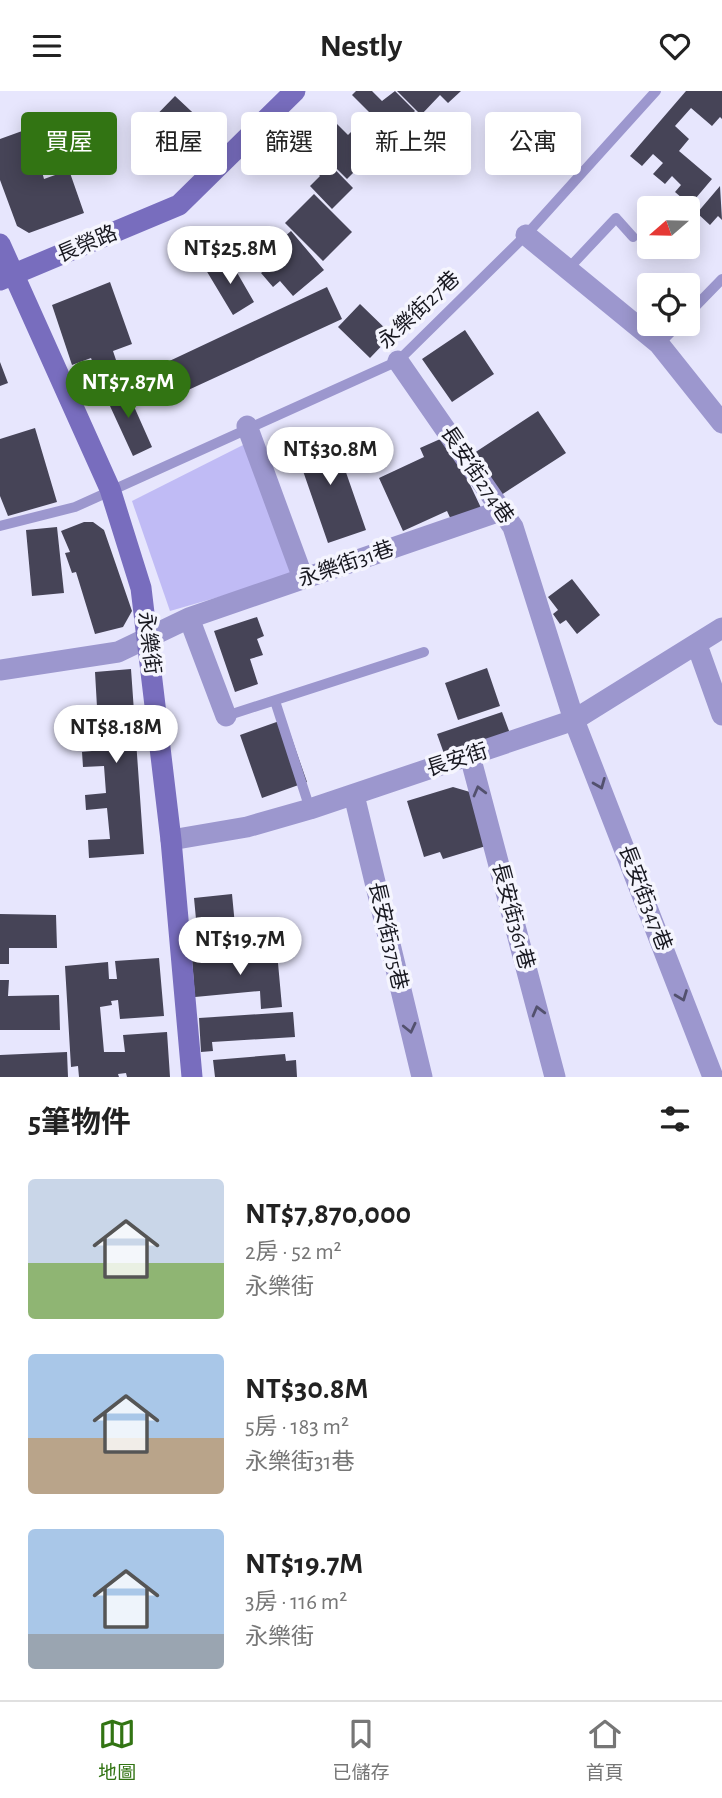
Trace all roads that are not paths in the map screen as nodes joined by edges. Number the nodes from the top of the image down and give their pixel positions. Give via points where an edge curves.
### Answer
1 (295, 91) edge
2 (656, 91) edge
3 (526, 235) junction
4 (633, 237) dead end
5 (0, 244) edge
6 (568, 269) junction
7 (6, 277) edge
8 (722, 279) edge
9 (700, 302) edge
10 (667, 336) edge
11 (659, 344) junction
12 (398, 361) junction
13 (722, 423) edge
14 (247, 426) junction
15 (110, 489) junction
16 (503, 510) junction
17 (0, 526) edge
18 (303, 578) junction
19 (189, 618) junction
20 (722, 628) edge
21 (149, 639) junction
22 (697, 645) junction
23 (424, 652) dead end
24 (0, 670) edge
25 (275, 701) junction
26 (722, 715) edge
27 (226, 716) joint
28 (574, 720) junction
29 (470, 756) junction
30 (354, 795) junction
31 (310, 809) junction
32 (171, 840) junction
33 (192, 1077) edge
34 (422, 1077) edge
35 (555, 1077) edge
36 (713, 1077) edge

1 - 7 street, 長榮路 via 179,205
2 - 3 lane, 永樂街27巷
3 - 6 street
3 - 12 lane, 永樂街27巷
4 - 6 lane via 616,218
5 - 7 street, 永樂街
6 - 11 street
7 - 15 street, 永樂街
8 - 9 lane
10 - 11 lane
11 - 13 street
12 - 14 lane, 永樂街27巷
12 - 16 street, 長安街274巷
14 - 15 lane, 永樂街27巷
14 - 18 street
15 - 17 lane, 永樂街27巷 via 75,507
15 - 21 street, 永樂街 via 141,588
16 - 18 street, 永樂街31巷
16 - 28 street, 長安街274巷 via 513,527
18 - 19 street, 永樂街31巷
19 - 21 street, 永樂街31巷
19 - 27 street
20 - 22 street, 長安街
21 - 24 street, 永樂街31巷 via 118,652
21 - 32 street, 永樂街
22 - 26 street
22 - 28 street, 長安街
23 - 25 lane
25 - 27 lane
25 - 31 lane
28 - 29 street, 長安街
28 -> 36 street, 長安街347巷
29 - 30 street, 長安街
35 -> 29 street, 長安街361巷
30 - 31 street, 長安街
30 -> 34 street, 長安街375巷
31 - 32 street, 長安街 via 247,827
32 - 33 street, 永樂街

